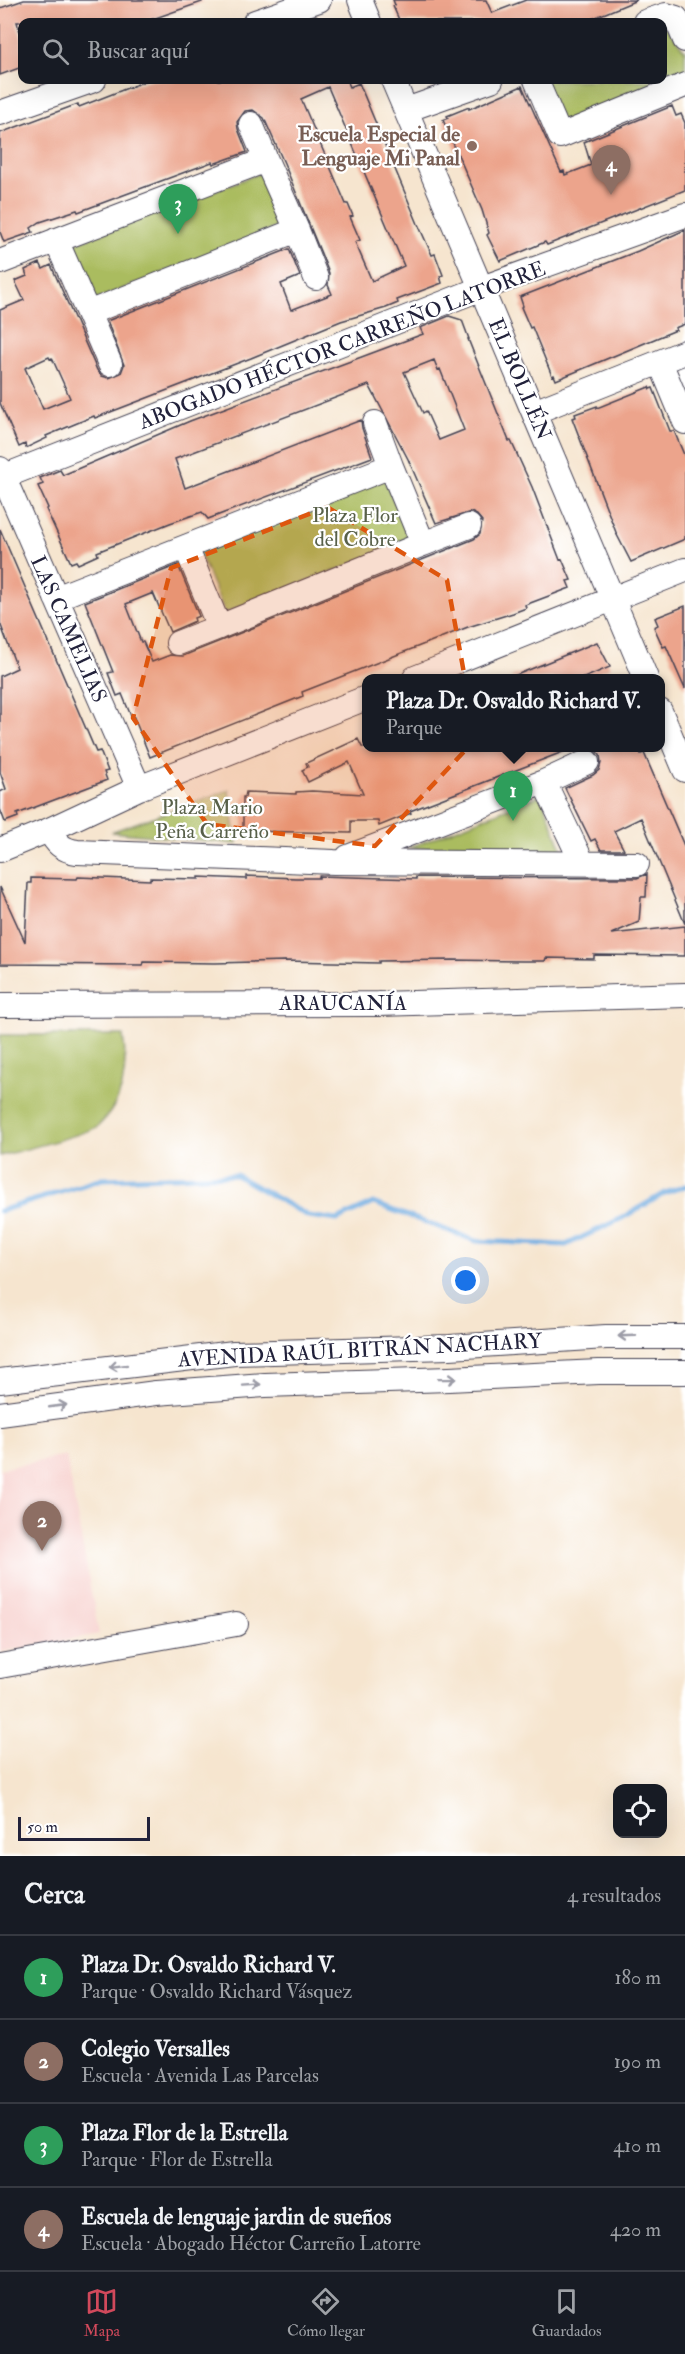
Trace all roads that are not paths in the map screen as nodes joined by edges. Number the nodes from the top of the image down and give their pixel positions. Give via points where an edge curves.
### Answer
1 (319, 0) edge
2 (360, 0) edge
3 (267, 18) edge
4 (367, 18) edge
5 (657, 18) edge
6 (676, 18) edge
7 (83, 84) edge
8 (395, 84) edge
9 (480, 84) edge
10 (538, 84) edge
11 (685, 85) edge
12 (406, 110) junction
13 (0, 113) edge
14 (251, 124) dead end
15 (266, 160) junction
16 (685, 216) edge
17 (297, 231) junction
18 (56, 240) junction
19 (0, 262) edge
20 (316, 278) dead end
21 (482, 288) junction
22 (88, 313) junction
23 (685, 352) edge
24 (660, 362) junction
25 (110, 364) dead end
26 (534, 412) junction
27 (685, 422) edge
28 (375, 423) dead end
29 (391, 466) junction
30 (1, 475) edge
31 (469, 526) dead end
32 (423, 544) junction
33 (186, 547) junction
34 (685, 570) edge
35 (56, 598) junction
36 (613, 600) junction
37 (219, 627) junction
38 (178, 643) dead end
39 (425, 674) edge
40 (644, 674) edge
41 (362, 700) edge
42 (665, 723) edge
43 (587, 762) dead end
44 (685, 770) edge
45 (544, 782) junction
46 (139, 788) junction
47 (49, 830) junction
48 (0, 850) edge
49 (334, 862) junction
50 (582, 862) junction
51 (637, 864) dead end
52 (685, 995) edge
53 (0, 1005) edge
54 (685, 1336) edge
55 (151, 1362) junction
56 (685, 1372) edge
57 (0, 1381) edge
58 (156, 1393) junction
59 (0, 1414) edge
60 (236, 1624) dead end
61 (0, 1666) edge

1 - 3 street
2 - 4 street
5 - 6 street
7 - 13 street
8 - 12 street, EL BOLLÉN
9 - 12 street
10 - 11 street via 560,136
12 - 21 street, EL BOLLÉN
14 - 15 street
15 - 17 street
15 - 18 street
16 - 21 street, ABOGADO HÉCTOR CARREÑO LATORRE
17 - 20 street
17 - 22 street
18 - 19 street
18 - 22 street
21 - 26 street, EL BOLLÉN
21 - 30 street, ABOGADO HÉCTOR CARREÑO LATORRE
22 - 25 street
23 - 24 street
24 - 26 street
24 - 27 street
26 - 36 street, EL BOLLÉN
28 - 29 street
29 - 32 street
29 - 33 street
30 - 35 street, LAS CAMELIAS
31 - 32 street
32 - 37 street
33 - 35 street
33 - 37 street
34 - 36 street
35 - 46 street, LAS CAMELIAS
36 - 39 street
36 - 40 street, EL BOLLÉN
37 - 38 street
41 - 46 street
42 - 44 street
43 - 45 street
45 - 49 street
45 - 50 street
46 - 47 street
47 - 48 street
47 - 49 street via 57,843 77,852
49 - 50 street
50 - 51 street
52 - 53 street, ARAUCANÍA via 390,1003
54 -> 55 street, AVENIDA RAÚL BITRÁN NACHARY via 276,1350
55 -> 57 street, AVENIDA RAÚL BITRÁN NACHARY
55 - 58 street
58 -> 56 street, AVENIDA RAÚL BITRÁN NACHARY via 340,1381
59 -> 58 street, AVENIDA RAÚL BITRÁN NACHARY
60 - 61 street

